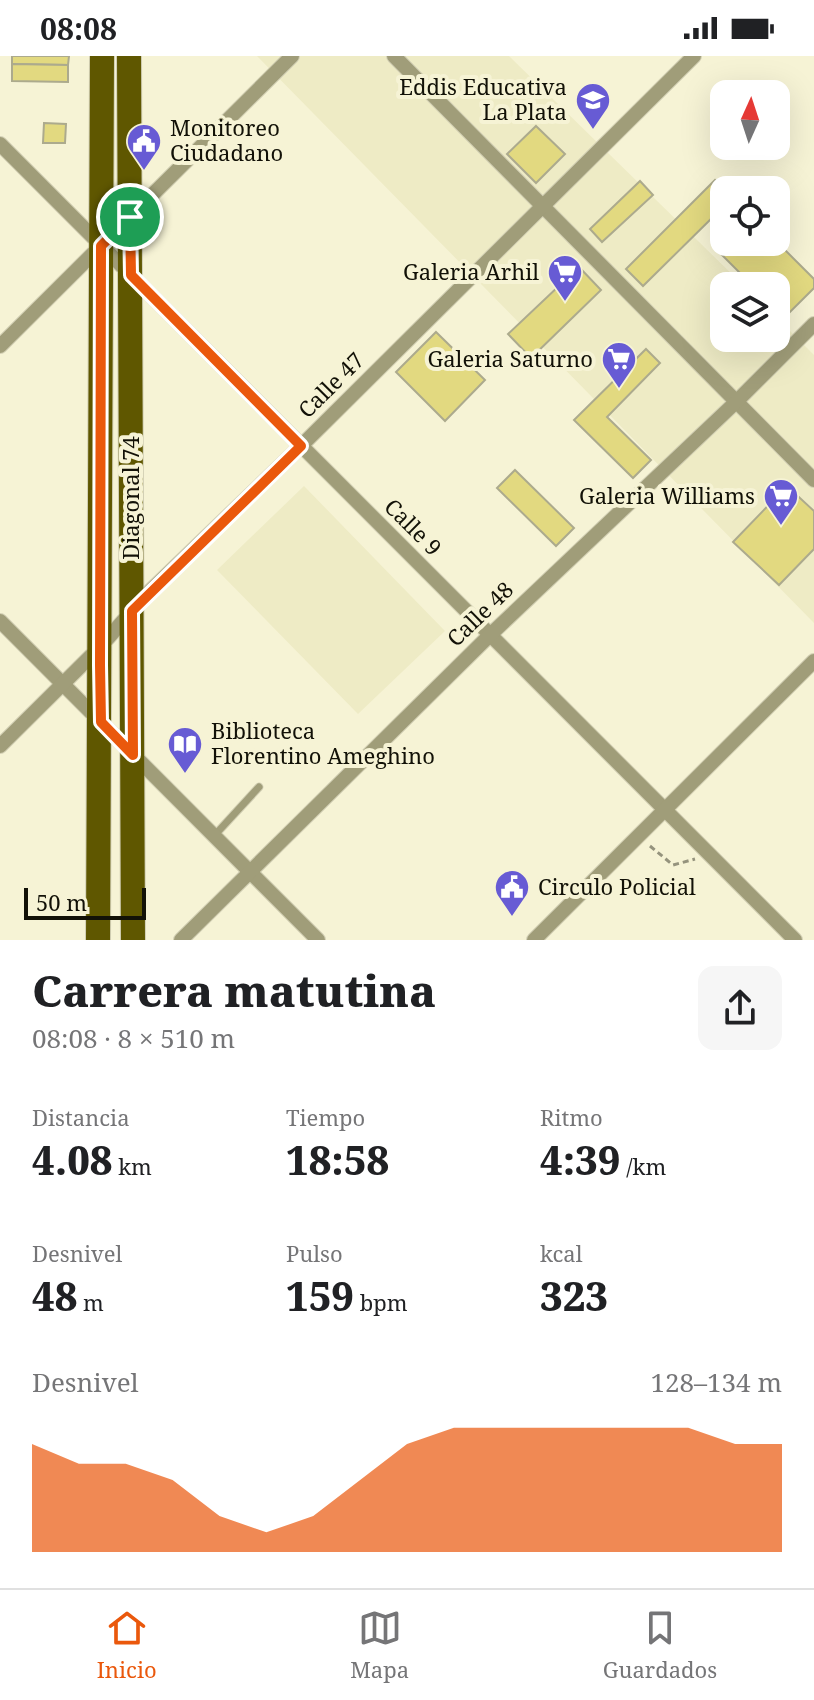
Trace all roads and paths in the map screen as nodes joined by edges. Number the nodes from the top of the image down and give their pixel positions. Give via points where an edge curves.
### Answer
1 (102, 56) edge
2 (129, 56) edge
3 (292, 56) edge
4 (394, 56) edge
5 (694, 56) edge
6 (0, 144) edge
7 (542, 205) junction
8 (130, 217) junction
9 (101, 246) junction
10 (131, 275) junction
11 (814, 324) edge
12 (0, 346) edge
13 (736, 402) junction
14 (301, 446) junction
15 (814, 480) edge
16 (132, 611) junction
17 (0, 621) edge
18 (490, 635) junction
19 (100, 647) junction
20 (814, 661) edge
21 (63, 684) junction
22 (101, 722) junction
23 (0, 746) edge
24 (133, 755) junction
25 (259, 787) dead end
26 (665, 809) junction
27 (214, 836) junction
28 (638, 836) junction
29 (710, 855) junction
30 (251, 873) junction
31 (98, 940) edge
32 (133, 940) edge
33 (181, 940) edge
34 (318, 940) edge
35 (534, 940) edge
36 (795, 940) edge

1 - 9 main road, Diagonal 74
2 - 8 main road, Diagonal 74
3 - 8 street
4 - 7 street
5 - 7 street, Calle 47
6 - 9 street, Calle 9
7 - 13 street
7 - 14 street, Calle 47
8 - 9 street
8 - 10 main road, Diagonal 74
9 - 10 street, Calle 9
9 - 12 street
9 - 19 main road, Diagonal 74
10 - 14 street, Calle 9
10 - 16 main road, Diagonal 74
11 - 13 street, Calle 48
13 - 15 street
13 - 18 street, Calle 48
14 - 16 street, Calle 47
14 - 18 street, Calle 9
16 - 19 street, Calle 47
16 - 24 main road, Diagonal 74
17 - 21 street
18 - 26 street, Calle 9
18 - 30 street, Calle 48
19 - 21 street, Calle 47
19 - 22 main road, Diagonal 74
20 - 26 street
21 - 22 street
21 - 23 street, Calle 47
22 - 24 street
22 - 31 main road, Diagonal 74
24 - 27 street
24 - 32 main road, Diagonal 74
25 - 27 lane
26 - 28 street
26 - 29 street, Calle 9
27 - 30 street
28 - 29 path via 673,865
28 - 35 street
29 - 36 street, Calle 9
30 - 33 street, Calle 48
30 - 34 street

